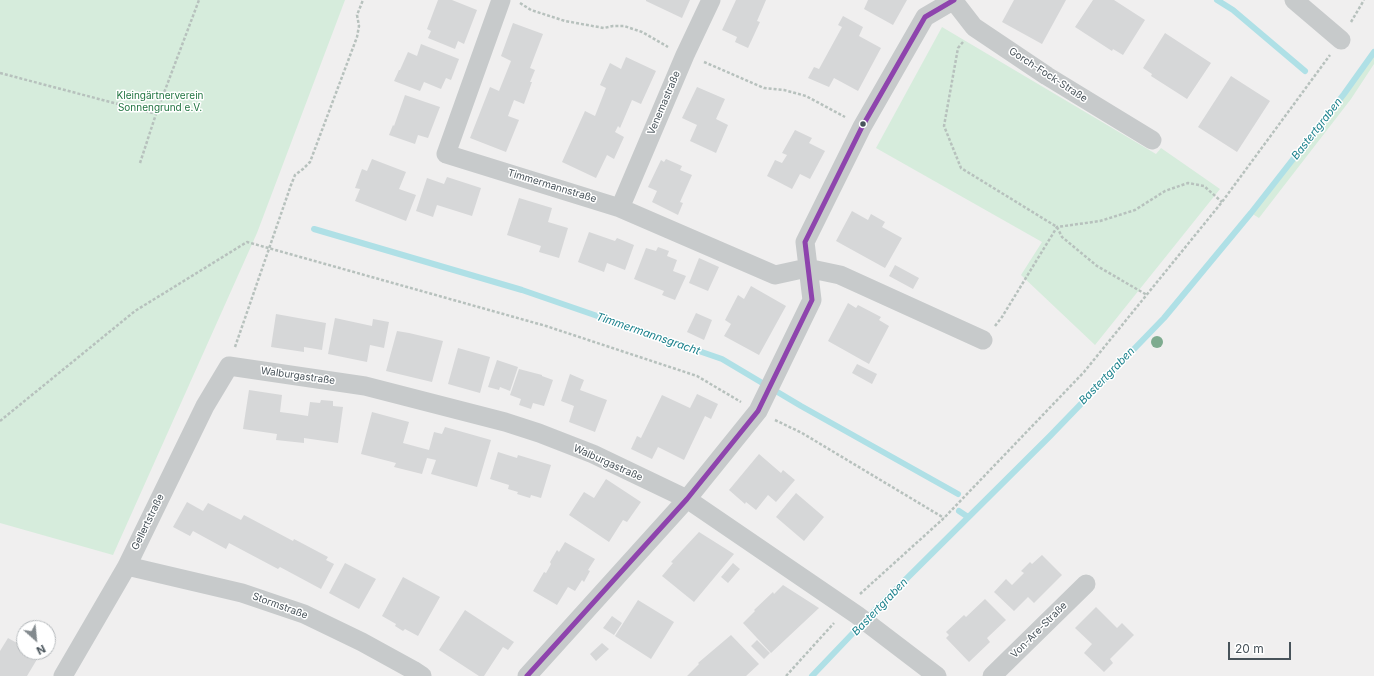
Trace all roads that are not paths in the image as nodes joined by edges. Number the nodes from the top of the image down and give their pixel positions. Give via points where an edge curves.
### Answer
1 (501, 0) edge
2 (711, 0) edge
3 (953, 0) edge
4 (1294, 0) edge
5 (1341, 40) road end
6 (1152, 140) dead end
7 (620, 208) junction
8 (807, 268) junction
9 (983, 340) road end
10 (229, 366) joint
11 (687, 499) junction
12 (127, 566) junction
13 (1086, 584) dead end
14 (63, 676) edge
15 (422, 676) edge
16 (527, 676) edge
17 (937, 676) edge
18 (992, 676) edge

1 - 7 street, Timmermannstraße via 446,154
2 - 7 street, Venemastraße
3 - 6 street, Gorch-Fock-Straße via 974,27 1047,76
3 - 8 street, Gorch-Fock-Straße via 925,17 862,127 805,242
4 - 5 street
7 - 8 street, Timmermannstraße via 775,275
8 - 9 street via 840,275
8 - 11 street, Gorch-Fock-Straße via 812,300 764,398
10 - 11 street, Walburgastraße via 365,386 505,422 593,454
10 - 12 street, Gellertstraße via 205,406
11 - 16 street, Gorch-Fock-Straße
11 - 17 street, Walburgastraße via 852,611
12 - 14 street, Gellertstraße
12 - 15 street, Stormstraße via 242,593 304,614 362,642
13 - 18 street, Von-Are-Straße

